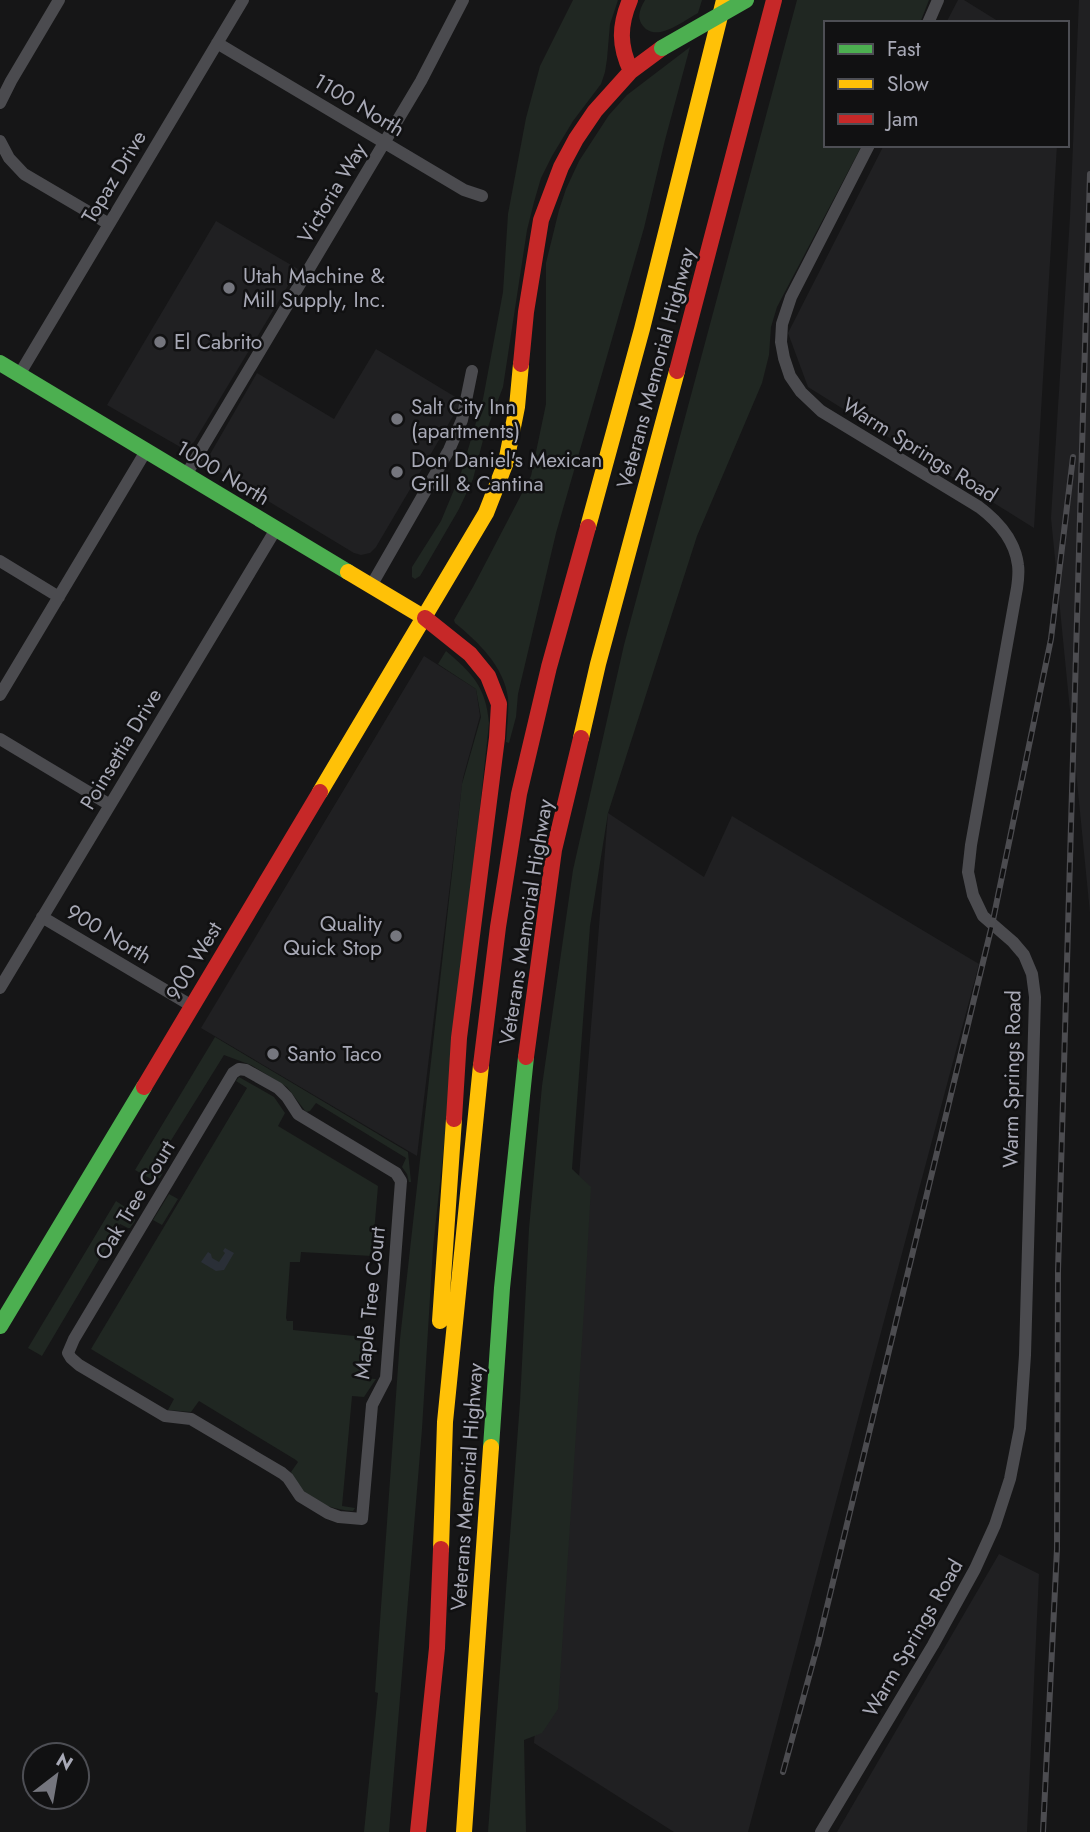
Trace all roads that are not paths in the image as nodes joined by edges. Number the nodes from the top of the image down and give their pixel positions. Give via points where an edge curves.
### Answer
1 (59, 0) edge
2 (243, 0) edge
3 (463, 0) edge
4 (630, 0) edge
5 (724, 0) edge
6 (746, 0) edge
7 (774, 0) edge
8 (938, 0) edge
9 (929, 21) edge
10 (217, 43) junction
11 (631, 71) junction
12 (0, 103) edge
13 (0, 141) edge
14 (384, 142) junction
15 (868, 147) edge
16 (482, 196) dead end
17 (109, 224) junction
18 (0, 363) edge
19 (472, 371) dead end
20 (19, 375) junction
21 (146, 451) junction
22 (186, 475) junction
23 (276, 529) junction
24 (0, 561) edge
25 (371, 586) junction
26 (59, 597) junction
27 (425, 618) junction
28 (0, 695) edge
29 (0, 739) edge
30 (110, 805) junction
31 (42, 917) junction
32 (0, 988) edge
33 (192, 1006) junction
34 (239, 1069) joint
35 (0, 1326) edge
36 (445, 1422) junction
37 (362, 1519) joint
38 (418, 1831) edge
39 (464, 1832) edge
40 (821, 1832) edge

1 - 12 street
2 - 10 street, Topaz Drive
3 - 14 street, Victoria Way
4 - 11 main road via 620,45
5 - 36 main road, Veterans Memorial Highway via 519,794 478,1089
6 - 11 main road, 900 West, bridge
7 - 39 main road, Veterans Memorial Highway via 598,664 554,850 525,1063 502,1288
8 - 9 street
10 - 14 street, 1100 North
10 - 17 street, Topaz Drive
11 - 27 main road, 900 West via 594,111 576,139 541,220 506,462 486,513
13 - 17 street via 24,174
14 - 16 street, 1100 North
14 - 22 street, Victoria Way
15 - 40 street, Warm Springs Road via 791,297 781,341 790,376 821,411 979,507 1001,526 1013,547 1017,587 968,872 983,916 1024,955 1032,974 1035,1011 1025,1356 1020,1428 1010,1479 975,1569
17 - 20 street, Topaz Drive
18 - 20 main road, 1000 North
19 - 25 street via 462,420 449,450
20 - 21 main road, 1000 North
21 - 22 main road, 1000 North
21 - 26 street
22 - 23 main road, 1000 North
23 - 25 main road, 1000 North
23 - 30 street, Poinsettia Drive
24 - 26 street
25 - 27 main road, 1000 North
26 - 28 street
27 - 33 main road, 900 West
27 - 36 main road, 1000 North via 470,654 488,676 499,704 459,1038 448,1182 440,1328
29 - 30 street
30 - 31 street, Poinsettia Drive
31 - 32 street, Poinsettia Drive
31 - 33 street, 900 North
33 - 35 main road, 900 West
34 - 37 street, Maple Tree Court via 278,1088 298,1114 399,1176 386,1378 372,1405
34 - 37 street, Oak Tree Court via 68,1353 79,1365 163,1415 191,1419 282,1474 300,1496 328,1513
36 - 38 main road, Veterans Memorial Highway via 437,1648

